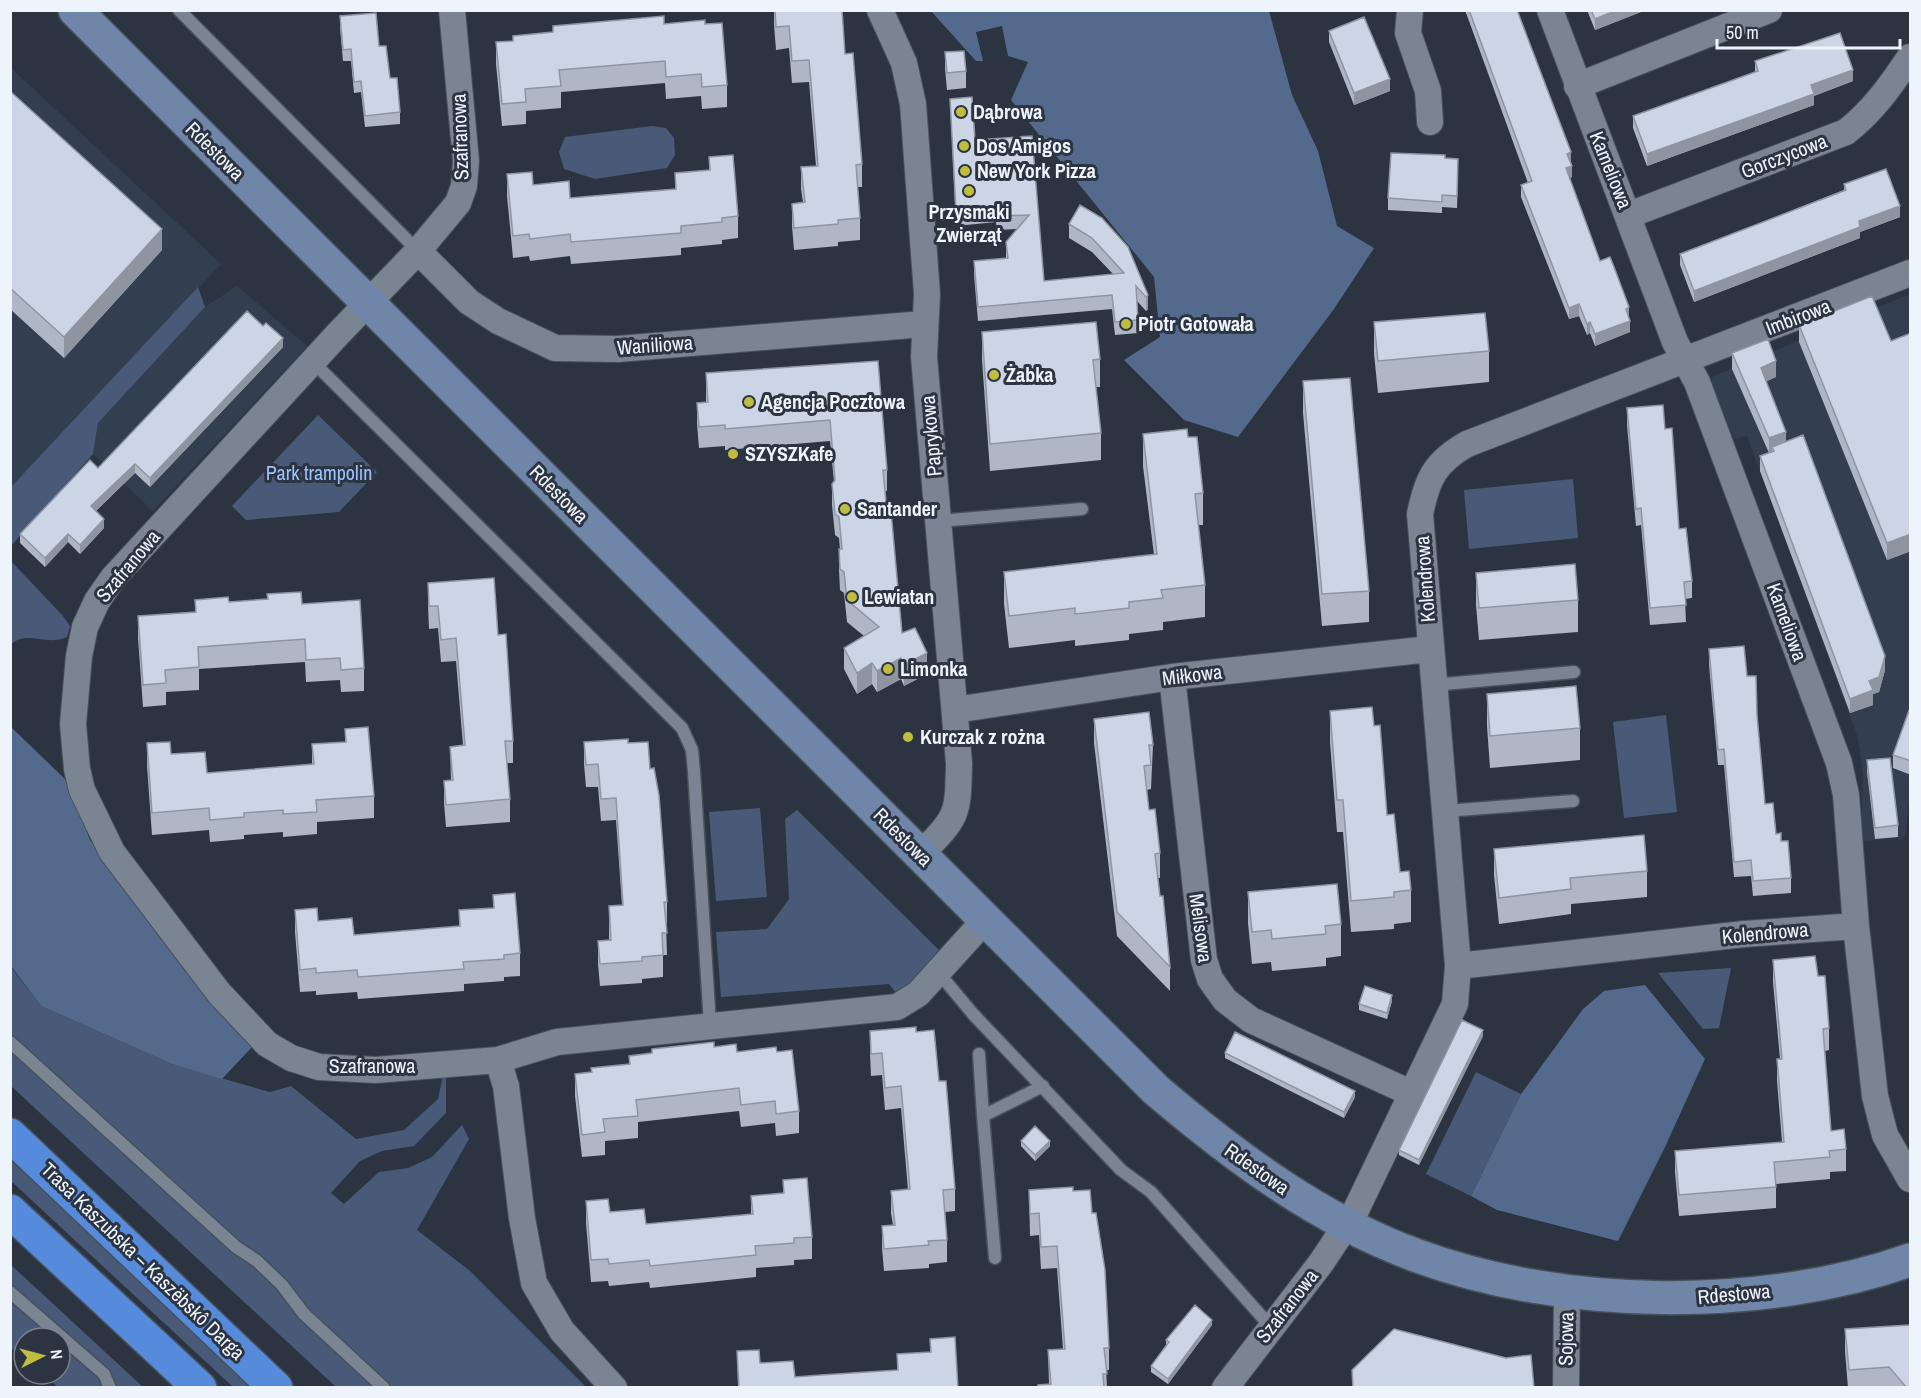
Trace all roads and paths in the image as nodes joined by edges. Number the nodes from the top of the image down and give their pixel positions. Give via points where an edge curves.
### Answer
1 (75, 10) edge
2 (179, 10) edge
3 (452, 10) edge
4 (880, 10) edge
5 (1410, 10) edge
6 (1550, 10) edge
7 (1769, 10) edge
8 (1911, 57) edge
9 (1577, 86) junction
10 (1430, 122) dead end
11 (1629, 215) junction
12 (418, 251) junction
13 (1911, 273) edge
14 (367, 303) junction
15 (924, 324) junction
16 (312, 361) junction
17 (1686, 361) junction
18 (1082, 509) dead end
19 (939, 521) junction
20 (1430, 650) junction
21 (1574, 672) dead end
22 (1172, 677) junction
23 (1433, 685) junction
24 (955, 710) junction
25 (1573, 801) dead end
26 (1445, 811) junction
27 (921, 854) junction
28 (985, 920) junction
29 (1856, 926) junction
30 (1458, 966) junction
31 (938, 972) junction
32 (710, 1025) junction
33 (10, 1042) edge
34 (979, 1054) dead end
35 (498, 1060) junction
36 (1044, 1086) junction
37 (1413, 1094) junction
38 (983, 1116) junction
39 (10, 1135) edge
40 (1911, 1179) edge
41 (10, 1211) edge
42 (1347, 1224) junction
43 (995, 1258) dead end
44 (1911, 1260) edge
45 (1567, 1291) junction
46 (10, 1292) edge
47 (1271, 1327) junction
48 (110, 1388) edge
49 (200, 1388) edge
50 (276, 1388) edge
51 (384, 1388) edge
52 (614, 1388) edge
53 (1225, 1388) edge
54 (1566, 1388) edge

1 - 14 street, Rdestowa
2 - 12 lane
3 - 12 street, Szafranowa via 466,161 464,186 458,203
4 - 15 street, Paprykowa via 904,63 913,104 927,294
5 - 10 street via 1408,33 1428,91
6 - 9 street, Kameliowa
7 - 9 street
8 - 11 street, Gorczycowa via 1882,98 1846,132
9 - 11 street, Kameliowa
11 - 17 street, Kameliowa via 1675,342
12 - 14 street, Szafranowa
12 - 15 street, Waniliowa via 469,302 498,321 555,348 618,349
13 - 17 street, Imbirowa
14 - 16 street, Szafranowa
14 - 27 street, Rdestowa
15 - 19 street, Paprykowa
16 - 32 lane via 688,736 694,772
16 - 35 street, Szafranowa via 113,578 97,601 85,627 75,690 74,747 82,790 112,852 219,993 267,1044 291,1059 345,1069
17 - 20 street, Kolendrowa via 1446,455 1434,470 1420,514
17 - 29 street, Kameliowa via 1839,763 1846,795
18 - 19 lane
19 - 24 street, Paprykowa
20 - 22 street, Miłkowa
20 - 23 street, Kolendrowa
21 - 23 lane
22 - 24 street, Miłkowa
22 - 37 street, Melisowa via 1204,960 1210,979 1225,1000 1251,1020
23 - 26 street, Kolendrowa
24 - 27 street, Paprykowa via 958,805 950,825
25 - 26 lane
26 - 30 street, Kolendrowa
27 - 28 street, Rdestowa
28 - 31 street, Szafranowa
28 - 42 street, Rdestowa via 1156,1090 1208,1134 1262,1175
29 - 30 street, Kolendrowa via 1744,934
29 - 40 street, Kameliowa via 1875,1096 1884,1135
30 - 37 street, Kolendrowa via 1455,1004
31 - 32 street, Szafranowa via 918,994 897,1007
31 - 36 lane
32 - 35 street, Szafranowa via 557,1042
33 - 51 lane via 236,1247 257,1261 304,1314
34 - 38 lane
35 - 52 street via 507,1086 522,1218 534,1283 562,1331
36 - 38 lane
36 - 47 lane via 1121,1170 1151,1192
37 - 42 street, Kolendrowa
38 - 43 lane
39 - 50 highway, Trasa Kaszubska – Kaszëbskô Darga
41 - 49 highway
42 - 45 street, Rdestowa via 1416,1256
42 - 47 street, Szafranowa
44 - 45 street, Rdestowa via 1838,1280 1739,1295 1615,1297
45 - 54 street, Sojowa
46 - 48 lane via 104,1374
47 - 53 street, Szafranowa

